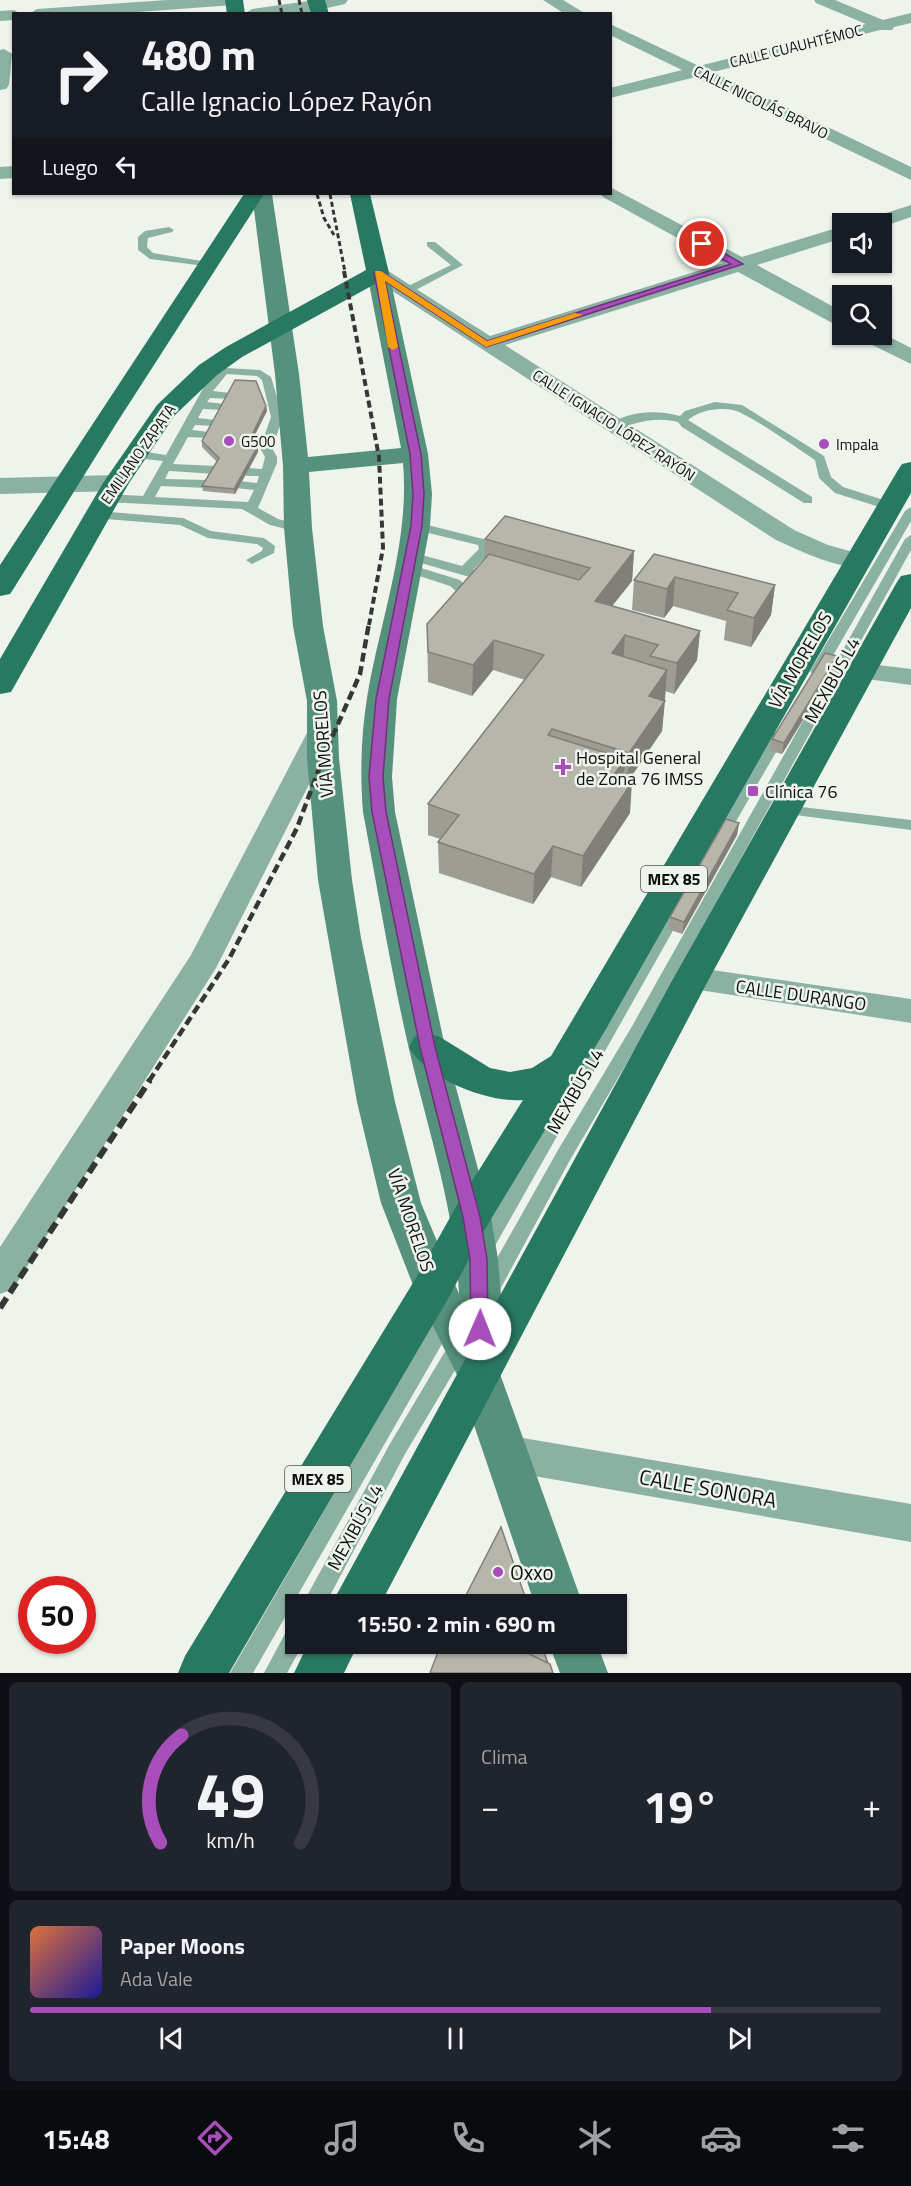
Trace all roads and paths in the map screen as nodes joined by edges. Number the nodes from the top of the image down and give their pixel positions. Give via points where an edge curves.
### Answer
1 (234, 0) edge
2 (339, 0) edge
3 (550, 0) edge
4 (822, 0) edge
5 (318, 6) edge
6 (60, 12) edge
7 (268, 12) edge
8 (574, 12) edge
9 (911, 18) edge
10 (881, 25) junction
11 (612, 30) edge
12 (911, 37) edge
13 (6, 54) edge
14 (697, 71) junction
15 (0, 85) edge
16 (612, 92) edge
17 (911, 174) edge
18 (612, 194) edge
19 (253, 195) edge
20 (262, 195) edge
21 (360, 195) edge
22 (911, 211) edge
23 (892, 217) edge
24 (169, 230) dead end
25 (832, 235) edge
26 (430, 244) dead end
27 (739, 264) junction
28 (208, 265) junction
29 (378, 273) junction
30 (406, 291) junction
31 (832, 315) edge
32 (281, 325) junction
33 (486, 344) junction
34 (889, 345) edge
35 (911, 357) edge
36 (212, 380) junction
37 (232, 392) edge
38 (270, 398) junction
39 (200, 405) junction
40 (224, 407) edge
41 (682, 420) junction
42 (191, 421) junction
43 (215, 423) edge
44 (615, 426) junction
45 (185, 433) junction
46 (256, 433) edge
47 (209, 435) edge
48 (269, 435) junction
49 (134, 454) junction
50 (415, 454) junction
51 (167, 463) junction
52 (277, 469) junction
53 (216, 470) edge
54 (911, 470) edge
55 (247, 472) edge
56 (157, 482) junction
57 (207, 484) edge
58 (63, 485) junction
59 (0, 486) edge
60 (240, 486) edge
61 (261, 487) junction
62 (106, 499) junction
63 (147, 500) junction
64 (808, 500) dead end
65 (252, 508) junction
66 (900, 508) edge
67 (416, 526) junction
68 (298, 528) junction
69 (911, 539) edge
70 (252, 560) dead end
71 (858, 561) junction
72 (409, 562) junction
73 (464, 571) junction
74 (911, 582) edge
75 (509, 584) edge
76 (0, 588) edge
77 (459, 602) edge
78 (862, 671) junction
79 (911, 677) edge
80 (0, 685) edge
81 (808, 686) edge
82 (790, 716) edge
83 (322, 731) junction
84 (785, 810) junction
85 (911, 825) edge
86 (713, 848) edge
87 (689, 889) edge
88 (691, 979) junction
89 (911, 1011) edge
90 (427, 1047) junction
91 (564, 1066) junction
92 (471, 1217) junction
93 (0, 1278) edge
94 (462, 1308) junction
95 (505, 1453) junction
96 (911, 1523) edge
97 (319, 1594) edge
98 (359, 1594) edge
99 (555, 1594) edge
100 (286, 1654) edge
101 (328, 1654) edge
102 (577, 1654) edge
103 (202, 1673) edge
104 (241, 1673) edge
105 (276, 1673) edge
106 (318, 1673) edge
107 (584, 1673) edge

1 - 6 street
2 - 5 street
3 - 8 street
4 - 10 street
5 - 7 street
9 - 10 street, CALLE CUAUHTÉMOC
10 - 12 street
10 - 14 street, CALLE CUAUHTÉMOC
11 - 14 street, CALLE NICOLÁS BRAVO
13 - 15 street
14 - 16 street, CALLE CUAUHTÉMOC
14 - 17 street, CALLE NICOLÁS BRAVO
18 - 27 street
19 - 28 main road
20 - 32 main road, VÍA MORELOS
21 - 29 main road
22 - 23 street
24 - 28 lane via 143,237 145,253
25 - 27 street
26 - 30 lane via 458,265
27 - 31 street
27 - 33 street
28 - 58 main road
29 - 30 street, CALLE IGNACIO LÓPEZ RAYÓN
29 - 32 main road, EMILIANO ZAPATA
29 - 50 main road
30 - 33 street, CALLE IGNACIO LÓPEZ RAYÓN
32 - 36 main road, EMILIANO ZAPATA
32 - 38 main road, VÍA MORELOS
33 - 44 street, CALLE IGNACIO LÓPEZ RAYÓN
34 - 35 street
36 - 37 lane
36 - 38 lane via 260,373 267,379
36 - 39 lane
36 - 49 main road, EMILIANO ZAPATA via 166,410
38 - 48 lane
38 - 52 main road, VÍA MORELOS
39 - 40 lane
39 - 42 lane
41 - 44 lane via 645,415
41 - 64 lane
41 - 66 lane via 689,413 715,405 738,407 820,458 825,478 839,490
42 - 43 lane
42 - 45 lane
44 - 71 street, CALLE IGNACIO LÓPEZ RAYÓN via 785,535
45 - 47 lane
45 - 51 lane
46 - 48 lane
48 - 52 lane via 266,448
49 - 51 lane
49 - 62 main road, EMILIANO ZAPATA
50 - 52 main road
50 - 67 main road via 419,494
51 - 53 lane
51 - 56 lane
52 - 55 lane
52 - 61 lane
52 - 68 main road, VÍA MORELOS
54 - 66 main road, VÍA MORELOS / MEX 85
56 - 57 lane
56 - 63 lane
58 - 59 street
58 - 62 street
58 - 76 main road
60 - 61 lane
61 - 65 lane
62 - 63 lane
62 - 70 lane via 183,522 208,534 260,541 269,546 268,553
62 - 80 main road, EMILIANO ZAPATA
63 - 65 lane
65 - 68 lane via 274,522
66 - 71 main road, VÍA MORELOS / MEX 85
66 - 81 lane, MEXIBÚS L4
67 - 72 main road
67 - 73 lane via 483,543 486,550
68 - 83 main road, VÍA MORELOS via 308,626 322,702
69 - 94 lane, MEXIBÚS L4 via 637,1032 564,1155
71 - 91 main road, VÍA MORELOS / MEX 85
72 - 73 lane
72 - 77 lane via 455,583 464,591
72 - 90 main road via 382,699 376,777 384,845
73 - 75 lane
74 - 78 main road, VÍA MORELOS / MEX 85
78 - 79 street
78 - 84 main road, VÍA MORELOS / MEX 85
82 - 86 lane, MEXIBÚS L4
83 - 93 street via 205,960
83 - 94 main road, VÍA MORELOS via 344,938 401,1203
84 - 85 lane
84 - 88 main road, VÍA MORELOS / MEX 85
87 - 94 lane, MEXIBÚS L4
88 - 89 street, CALLE DURANGO
88 - 94 main road, VÍA MORELOS / MEX 85
90 - 91 main road via 473,1078 505,1086 539,1082
90 - 92 main road
91 - 92 main road, VÍA MORELOS / MEX 85
92 - 94 main road
92 - 94 main road, VÍA MORELOS / MEX 85
94 - 95 main road
94 - 97 lane, MEXIBÚS L4 via 398,1448
94 - 98 main road, VÍA MORELOS / MEX 85
94 - 103 main road, VÍA MORELOS / MEX 85
94 - 104 lane, MEXIBÚS L4
95 - 96 street, CALLE SONORA
95 - 99 main road
100 - 105 lane
101 - 106 main road
102 - 107 main road

